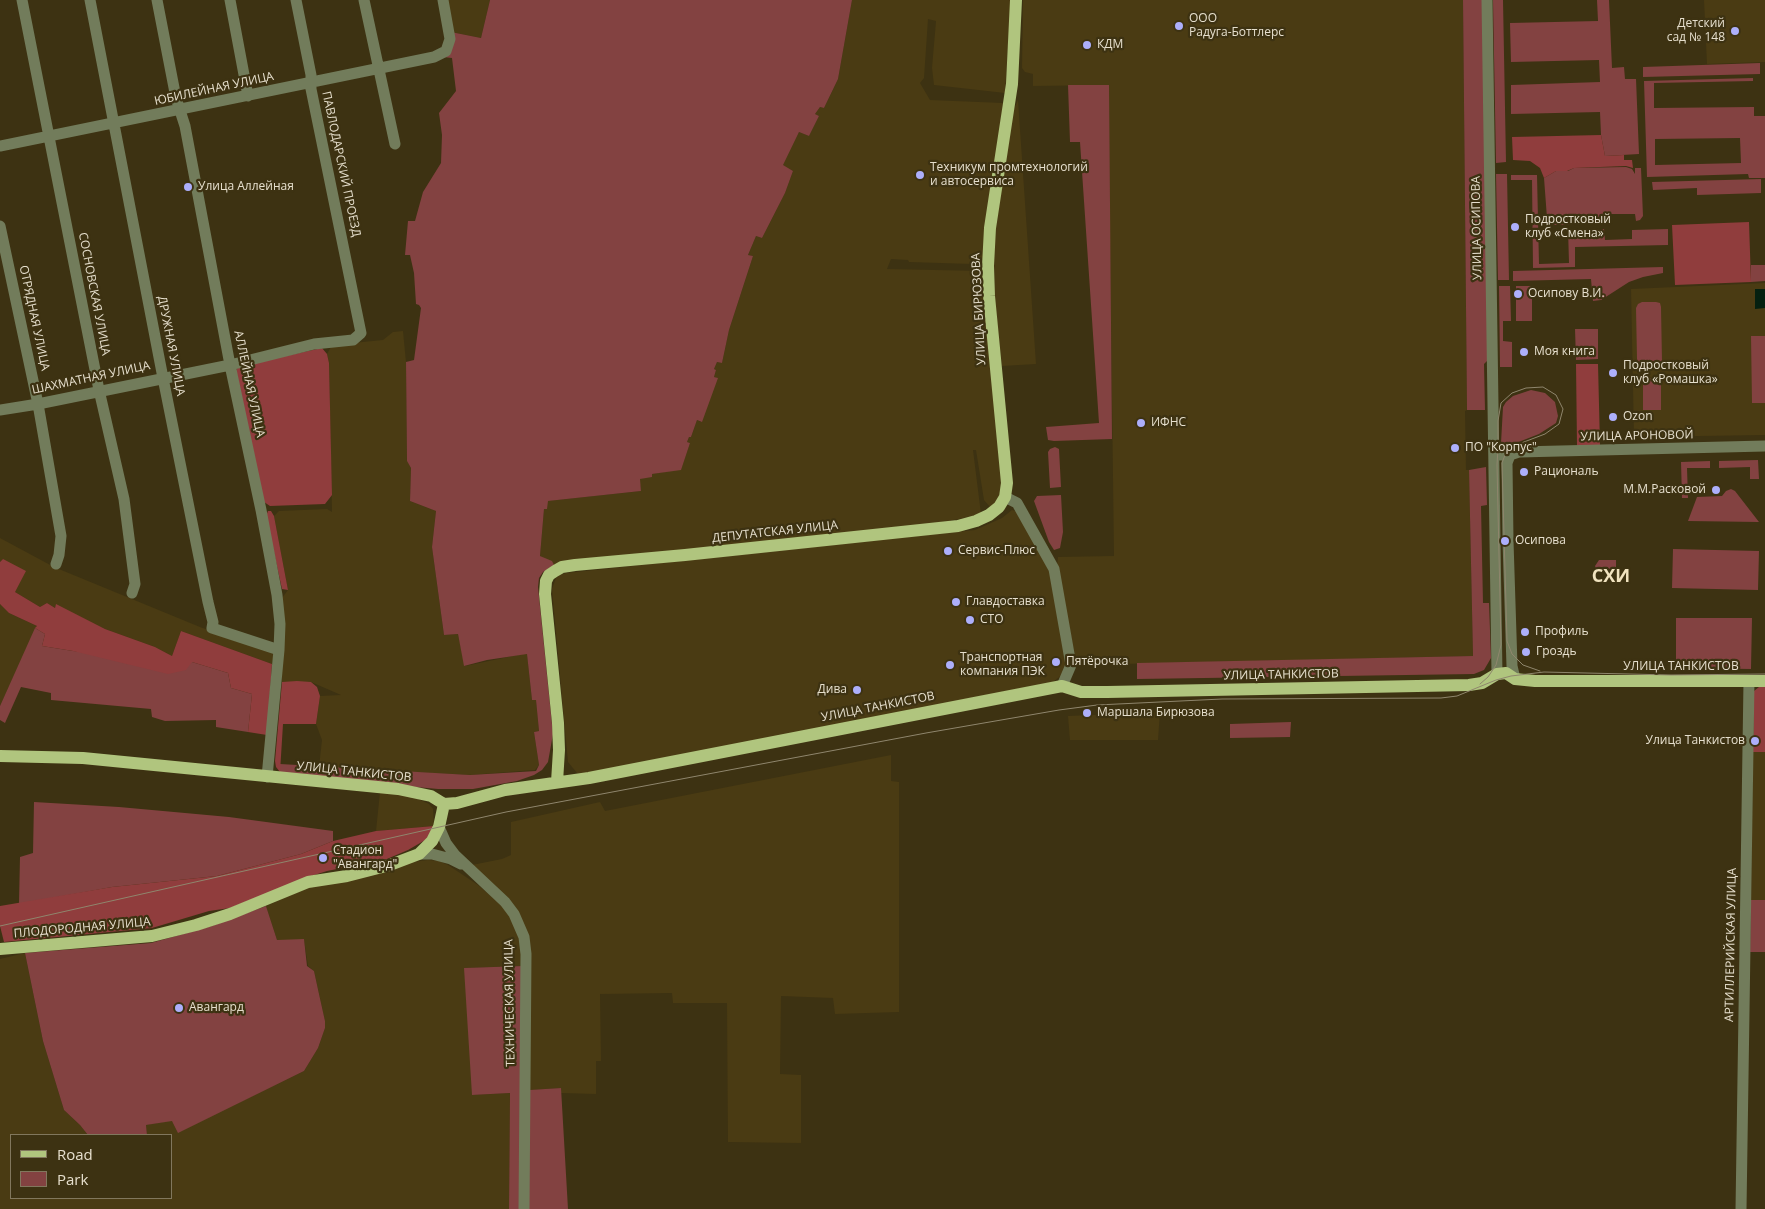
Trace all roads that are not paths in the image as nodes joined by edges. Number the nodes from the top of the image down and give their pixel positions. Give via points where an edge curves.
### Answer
1 (22, 0) edge
2 (90, 0) edge
3 (157, 0) edge
4 (230, 0) edge
5 (296, 0) edge
6 (364, 0) edge
7 (443, 0) edge
8 (1016, 0) edge
9 (1487, 0) edge
10 (379, 70) junction
11 (311, 83) junction
12 (248, 96) junction
13 (180, 110) junction
14 (113, 123) junction
15 (48, 134) junction
16 (395, 144) dead end
17 (0, 146) edge
18 (0, 226) edge
19 (361, 333) joint
20 (230, 365) junction
21 (163, 378) junction
22 (99, 390) junction
23 (38, 404) junction
24 (0, 410) edge
25 (1765, 446) edge
26 (1494, 455) junction
27 (1510, 455) junction
28 (1005, 497) junction
29 (56, 564) dead end
30 (132, 593) dead end
31 (279, 650) junction
32 (1508, 673) junction
33 (1749, 681) junction
34 (1765, 681) edge
35 (1062, 686) junction
36 (0, 756) edge
37 (267, 777) junction
38 (557, 782) junction
39 (444, 804) junction
40 (439, 827) junction
41 (419, 854) junction
42 (467, 868) junction
43 (0, 949) edge
44 (524, 1209) edge
45 (1741, 1209) edge

1 - 15 street, СОСНОВСКАЯ УЛИЦА
2 - 14 street, ДРУЖНАЯ УЛИЦА
3 - 13 street, АЛЛЕЙНАЯ УЛИЦА
4 - 12 street
5 - 11 street, ПАВЛОДАРСКИЙ ПРОЕЗД
6 - 10 street
7 - 10 street, ЮБИЛЕЙНАЯ УЛИЦА via 450,38 446,50 434,57
8 - 28 main road, УЛИЦА БИРЮЗОВА via 1012,84 990,228 988,266 1007,483
9 - 26 street, УЛИЦА ОСИПОВА
10 - 11 street, ЮБИЛЕЙНАЯ УЛИЦА
10 - 16 street
11 - 12 street, ЮБИЛЕЙНАЯ УЛИЦА
11 - 19 street, ПАВЛОДАРСКИЙ ПРОЕЗД
12 - 13 street, ЮБИЛЕЙНАЯ УЛИЦА
13 - 14 street, ЮБИЛЕЙНАЯ УЛИЦА
13 - 20 street, АЛЛЕЙНАЯ УЛИЦА
14 - 15 street, ЮБИЛЕЙНАЯ УЛИЦА
14 - 21 street, ДРУЖНАЯ УЛИЦА
15 - 17 street, ЮБИЛЕЙНАЯ УЛИЦА
15 - 22 street, СОСНОВСКАЯ УЛИЦА
18 - 23 street, ОТРЯДНАЯ УЛИЦА
19 - 20 street, ШАХМАТНАЯ УЛИЦА via 353,340 314,344
20 - 21 street, ШАХМАТНАЯ УЛИЦА
20 - 31 street, АЛЛЕЙНАЯ УЛИЦА via 277,595
21 - 22 street, ШАХМАТНАЯ УЛИЦА
21 - 31 street, ДРУЖНАЯ УЛИЦА via 214,622 212,628
22 - 23 street, ШАХМАТНАЯ УЛИЦА
22 - 30 street, СОСНОВСКАЯ УЛИЦА via 124,499 135,584
23 - 24 street, ШАХМАТНАЯ УЛИЦА
23 - 29 street, ОТРЯДНАЯ УЛИЦА via 60,536
25 - 27 street, УЛИЦА АРОНОВОЙ via 1519,452
26 - 27 street
26 - 32 street, УЛИЦА ОСИПОВА via 1496,665
27 - 32 street via 1507,463
28 - 35 street via 1017,503 1054,570 1071,665
28 - 38 main road, ДЕПУТАТСКАЯ УЛИЦА via 1000,507 968,524 562,567 549,575 545,594 558,723
31 - 37 street, АЛЛЕЙНАЯ УЛИЦА
32 - 33 main road, УЛИЦА ТАНКИСТОВ via 1536,681
32 - 35 main road, УЛИЦА ТАНКИСТОВ via 1469,685 1107,692 1081,692
33 - 34 main road, УЛИЦА ТАНКИСТОВ
33 - 45 street, АРТИЛЛЕРИЙСКАЯ УЛИЦА
35 - 38 main road, УЛИЦА ТАНКИСТОВ
36 - 37 main road, УЛИЦА ТАНКИСТОВ via 83,758
37 - 39 main road, УЛИЦА ТАНКИСТОВ via 398,789 431,796
38 - 39 main road, УЛИЦА ТАНКИСТОВ
39 - 40 main road
40 - 41 main road, ПЛОДОРОДНАЯ УЛИЦА via 432,841
40 - 42 street, ТЕХНИЧЕСКАЯ УЛИЦА via 455,856
41 - 42 street via 451,859
41 - 43 main road, ПЛОДОРОДНАЯ УЛИЦА via 355,874 308,882 230,914 152,936
42 - 44 street, ТЕХНИЧЕСКАЯ УЛИЦА via 505,902 524,937

